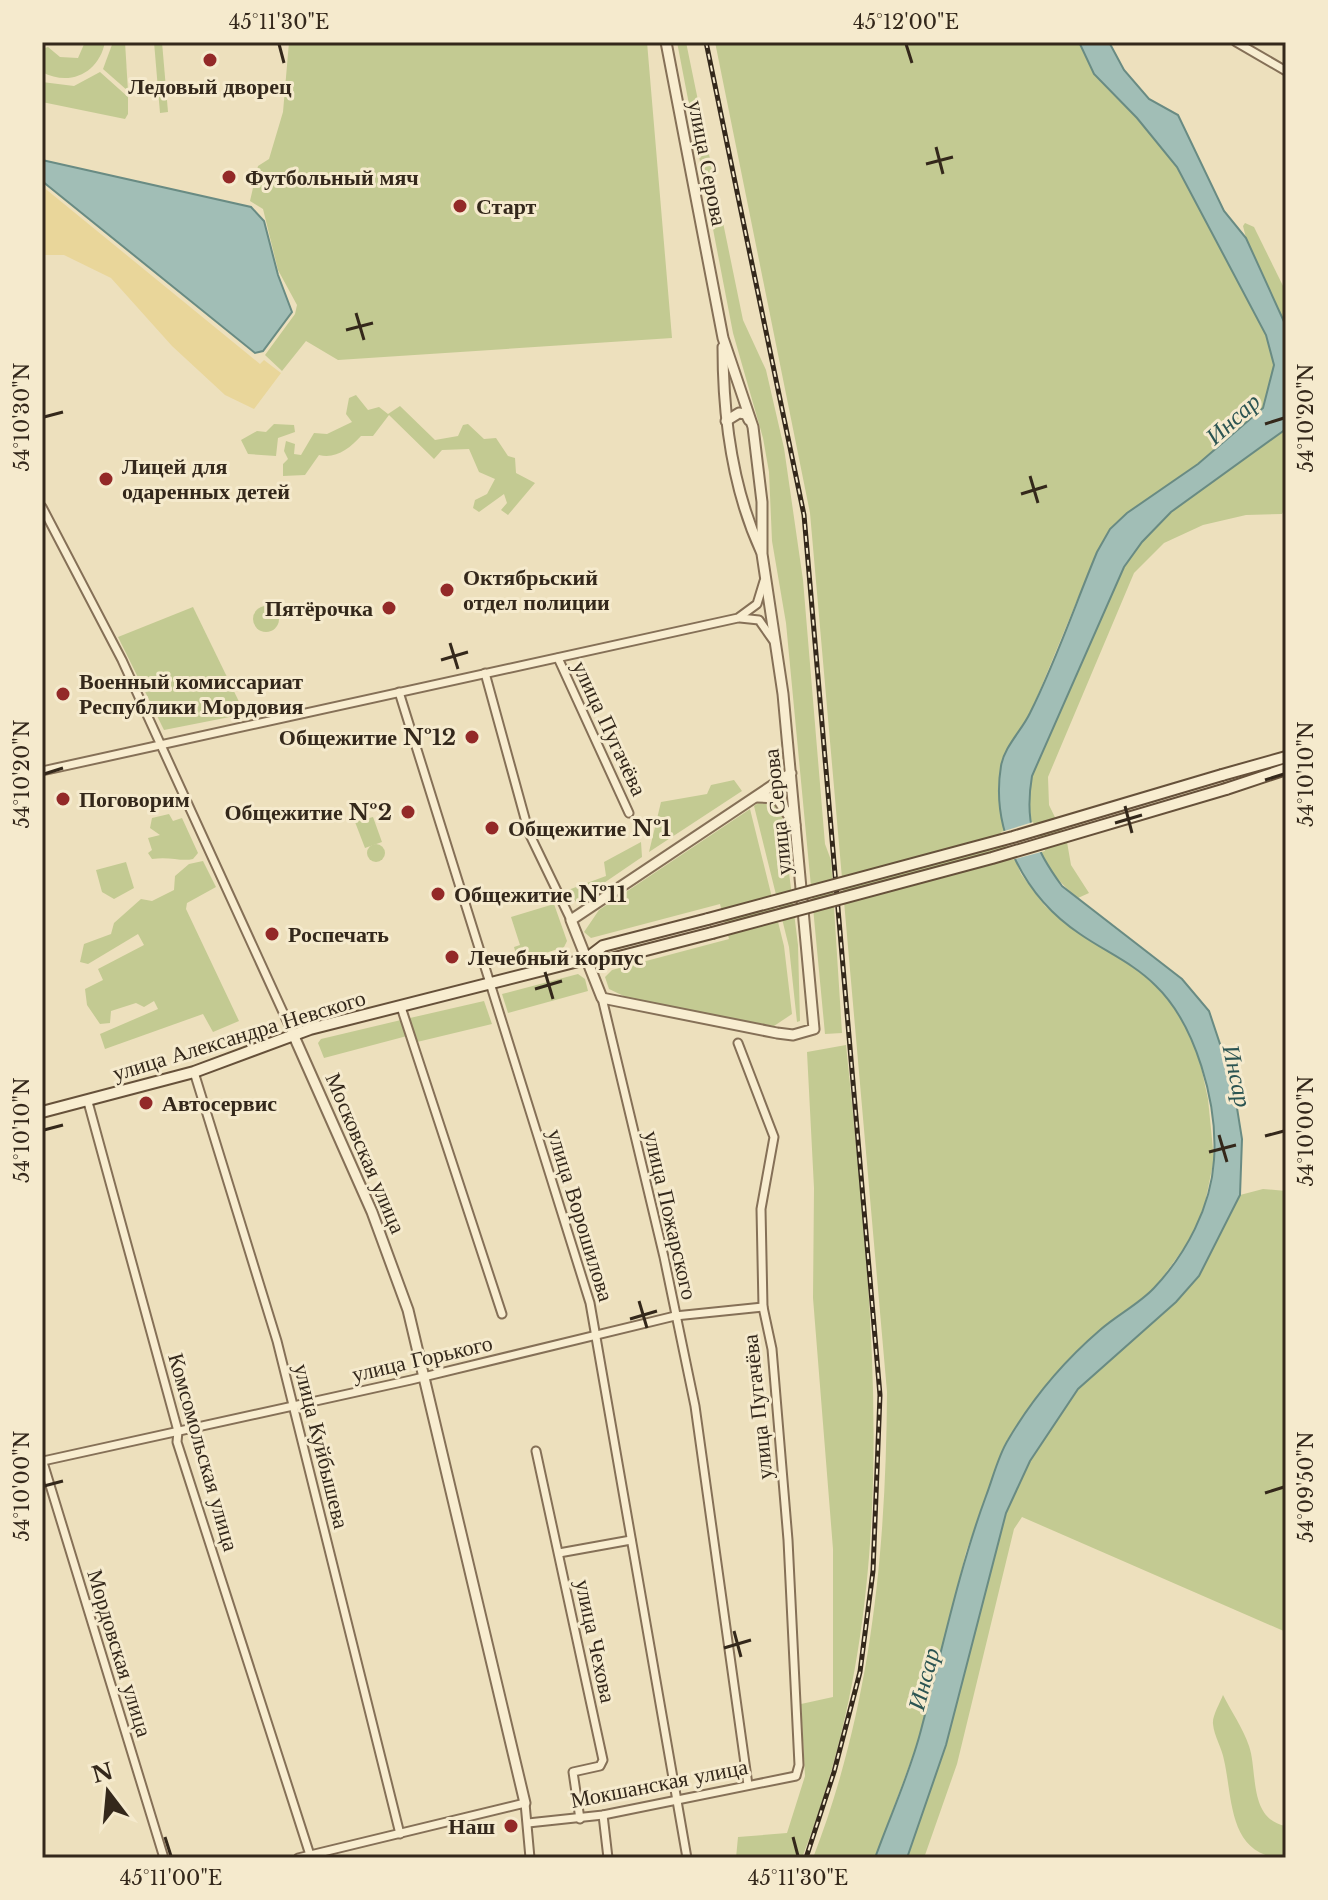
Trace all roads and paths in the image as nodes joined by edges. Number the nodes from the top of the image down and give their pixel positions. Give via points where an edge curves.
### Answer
1 (666, 42) edge
2 (1236, 42) edge
3 (1286, 71) edge
4 (723, 338) junction
5 (726, 421) junction
6 (753, 427) junction
7 (42, 507) edge
8 (762, 554) junction
9 (765, 570) junction
10 (738, 618) junction
11 (775, 643) junction
12 (558, 658) junction
13 (485, 673) junction
14 (399, 692) junction
15 (161, 743) junction
16 (789, 748) junction
17 (1286, 757) edge
18 (1286, 769) edge
19 (42, 771) edge
20 (791, 773) junction
21 (770, 786) junction
22 (750, 798) junction
23 (629, 813) dead end
24 (797, 829) junction
25 (571, 920) junction
26 (586, 959) junction
27 (491, 984) junction
28 (602, 998) junction
29 (401, 1007) junction
30 (293, 1034) junction
31 (738, 1043) dead end
32 (194, 1072) junction
33 (88, 1102) junction
34 (42, 1112) edge
35 (763, 1307) junction
36 (502, 1314) dead end
37 (675, 1316) junction
38 (594, 1336) junction
39 (426, 1376) junction
40 (294, 1406) junction
41 (178, 1431) junction
42 (536, 1451) dead end
43 (42, 1460) edge
44 (631, 1540) junction
45 (559, 1553) junction
46 (796, 1776) joint
47 (748, 1785) junction
48 (675, 1800) junction
49 (525, 1803) junction
50 (603, 1815) junction
51 (580, 1819) junction
52 (528, 1823) junction
53 (400, 1834) junction
54 (310, 1855) junction
55 (164, 1858) edge
56 (298, 1858) edge
57 (530, 1858) edge
58 (608, 1858) edge
59 (687, 1858) edge

1 - 4 street, улица Серова
2 - 3 street
4 - 5 street, улица Серова
4 - 6 street, улица Серова
5 - 6 street via 731,415 746,414
5 - 8 street, улица Серова via 741,493
6 - 8 street, улица Серова
7 - 15 street, Московская улица
8 - 9 street, улица Серова
9 - 10 street via 757,604
9 - 11 street, улица Серова
10 - 11 street via 759,620
10 - 12 street
11 - 16 street, улица Серова
12 - 13 street
12 - 23 street, улица Пугачёва
13 - 14 street
13 - 25 street, улица Пожарского via 529,833
14 - 15 street
14 - 27 street, улица Ворошилова
15 - 19 street
15 - 30 street, Московская улица
16 - 20 street, улица Серова
16 - 21 street via 782,771
17 - 26 main road, bridge via 1013,837 603,946
18 - 26 main road, bridge via 1020,850 607,960
20 - 21 street
20 - 24 street, улица Серова
21 - 22 street
22 - 24 street via 777,798
22 - 25 street
24 - 28 street, улица Серова via 814,1029 777,1033
25 - 26 street, улица Пожарского
26 - 27 main road, улица Александра Невского
26 - 28 street, улица Пожарского
27 - 29 main road, улица Александра Невского
27 - 38 street, улица Ворошилова via 590,1303
28 - 37 street, улица Пожарского
29 - 30 main road, улица Александра Невского
29 - 36 street
30 - 32 main road, улица Александра Невского
30 - 39 street, Московская улица via 383,1238
31 - 35 street, улица Пугачёва via 774,1137 761,1209
32 - 33 main road, улица Александра Невского
32 - 40 street, улица Куйбышева
33 - 34 main road, улица Александра Невского
33 - 41 street, Комсомольская улица
35 - 37 street, улица Горького
35 - 46 street, улица Пугачёва via 772,1349 788,1540
37 - 38 street, улица Горького
37 - 47 street, улица Пожарского via 695,1406
38 - 39 street, улица Горького
38 - 44 street, улица Ворошилова
39 - 40 street, улица Горького
39 - 49 street, Московская улица
40 - 41 street, улица Горького
40 - 53 street, улица Куйбышева
41 - 43 street, улица Горького
41 - 54 street, Комсомольская улица via 177,1442
42 - 45 street, улица Чехова
43 - 55 street, Мордовская улица
44 - 45 street
44 - 48 street, улица Ворошилова
45 - 51 street, улица Чехова via 603,1760 600,1766 573,1772
46 - 47 street, Мокшанская улица
47 - 48 street, Мокшанская улица
48 - 50 street, Мокшанская улица
48 - 59 street, улица Ворошилова
49 - 52 street, Московская улица
49 - 53 street
50 - 51 street, Мокшанская улица
50 - 58 street
51 - 52 street, Мокшанская улица
52 - 57 street, Московская улица
53 - 54 street
54 - 56 street

